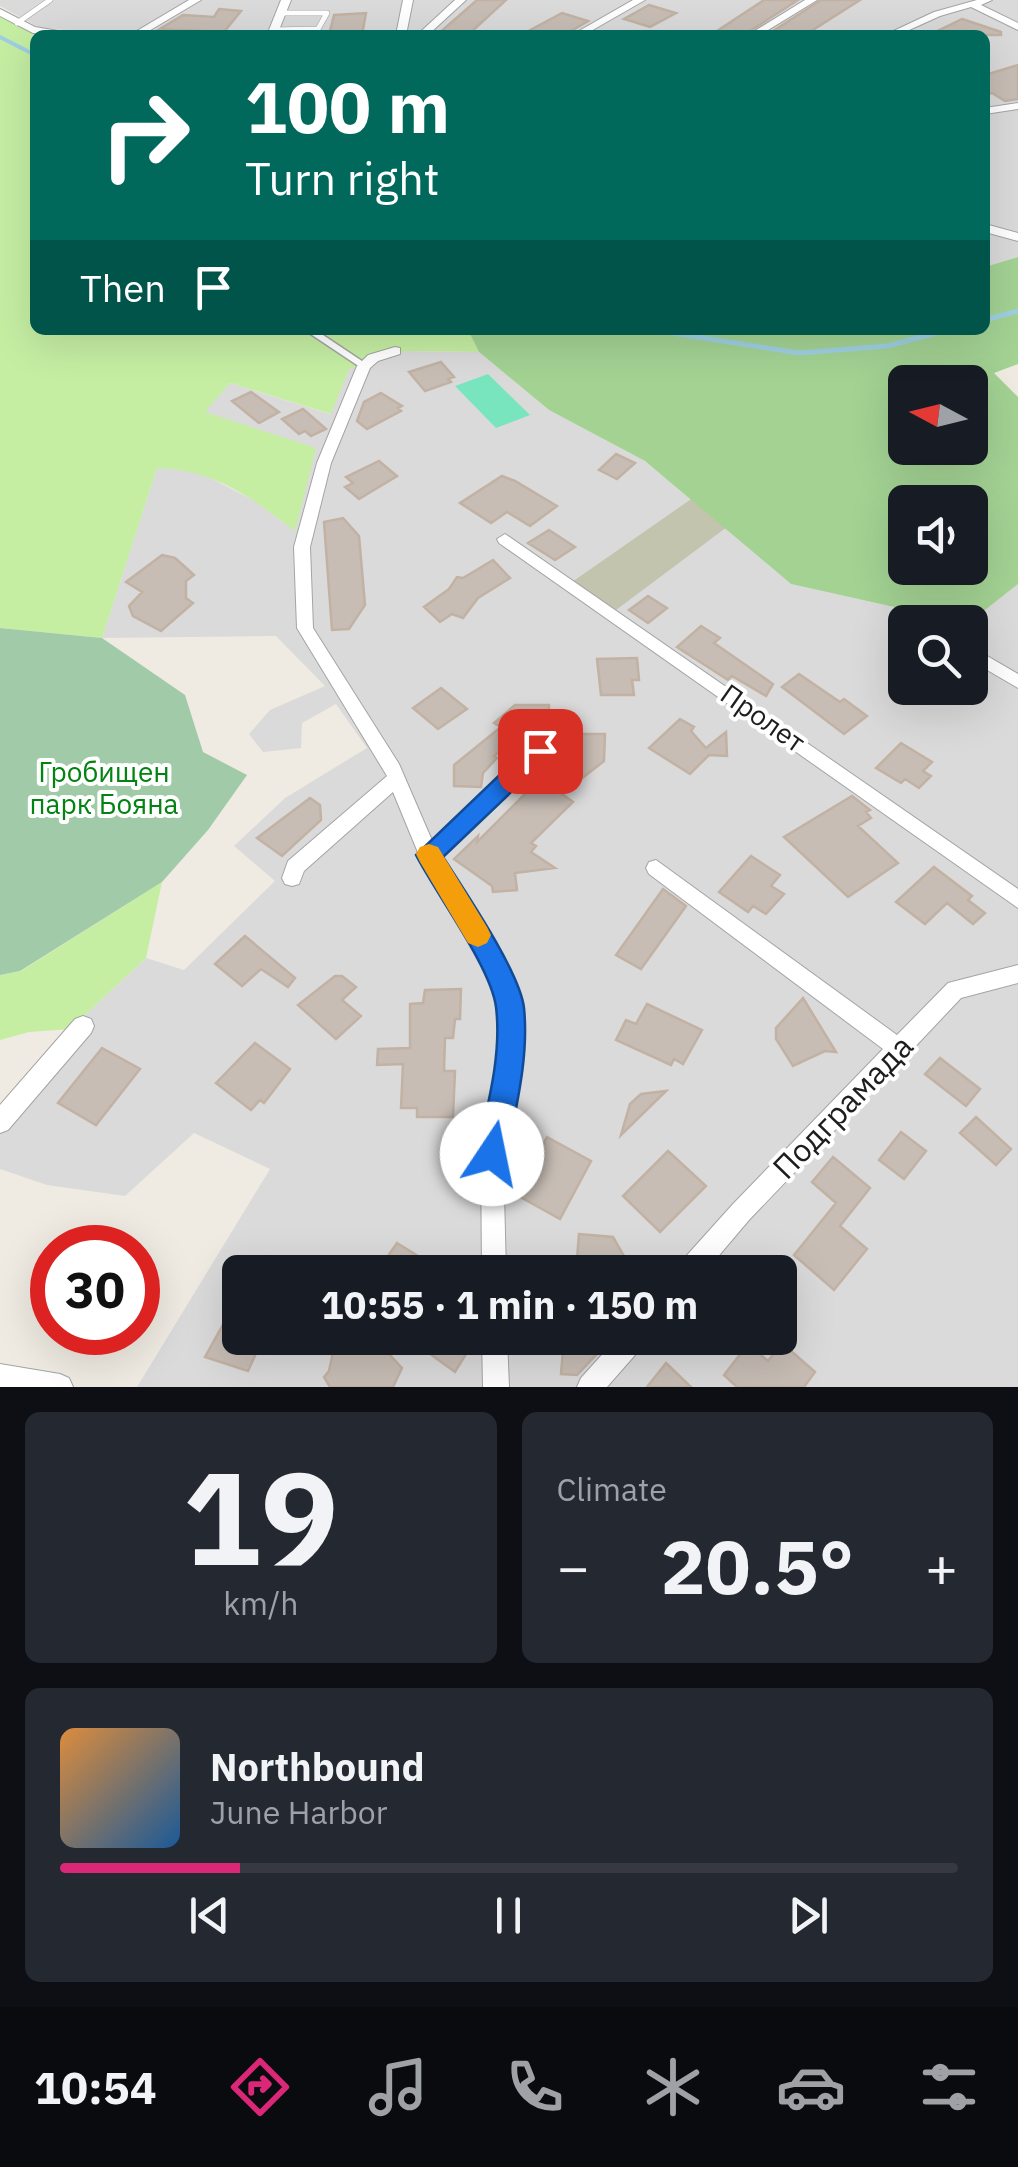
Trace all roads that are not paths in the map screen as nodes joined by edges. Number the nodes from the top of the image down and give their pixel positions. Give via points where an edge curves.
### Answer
1 (50, 0) edge
2 (286, 0) edge
3 (408, 0) edge
4 (461, 0) edge
5 (640, 0) edge
6 (812, 0) edge
7 (988, 0) edge
8 (193, 1) edge
9 (972, 4) junction
10 (0, 12) edge
11 (281, 13) junction
12 (17, 23) junction
13 (1018, 27) edge
14 (39, 30) edge
15 (144, 30) edge
16 (274, 30) edge
17 (319, 30) edge
18 (401, 30) edge
19 (428, 30) edge
20 (586, 30) edge
21 (761, 30) edge
22 (901, 30) edge
23 (1018, 106) edge
24 (990, 109) edge
25 (990, 229) edge
26 (1018, 237) edge
27 (315, 335) edge
28 (395, 351) dead end
29 (364, 366) junction
30 (506, 539) dead end
31 (988, 663) edge
32 (1018, 682) edge
33 (540, 751) dead end
34 (397, 778) junction
35 (428, 855) junction
36 (656, 868) dead end
37 (292, 878) dead end
38 (1018, 900) edge
39 (1018, 974) edge
40 (83, 1026) dead end
41 (901, 1050) junction
42 (0, 1122) edge
43 (494, 1255) edge
44 (703, 1255) edge
45 (495, 1355) edge
46 (618, 1355) edge
47 (0, 1377) edge
48 (59, 1387) edge
49 (496, 1387) edge
50 (590, 1387) edge

1 - 12 lane
2 - 11 street
3 - 18 street
4 - 19 street
5 - 20 street
6 - 21 street
7 - 9 street
8 - 15 street
9 - 13 street
9 - 22 street
10 - 12 street
11 - 16 street
11 - 17 lane via 328,13
12 - 14 street
23 - 24 street
25 - 26 street
27 - 29 lane
28 - 29 street
29 - 34 street via 324,464 302,547 305,628
30 - 38 street, Пролет
31 - 32 street
33 - 35 lane
34 - 35 street
34 - 37 street via 295,867
35 - 43 street via 510,1004 509,1066 492,1154
36 - 41 street
39 - 41 street, Подграмада via 955,990
40 - 42 street
41 - 44 street, Подграмада
45 - 49 street
46 - 50 street
47 - 48 street

